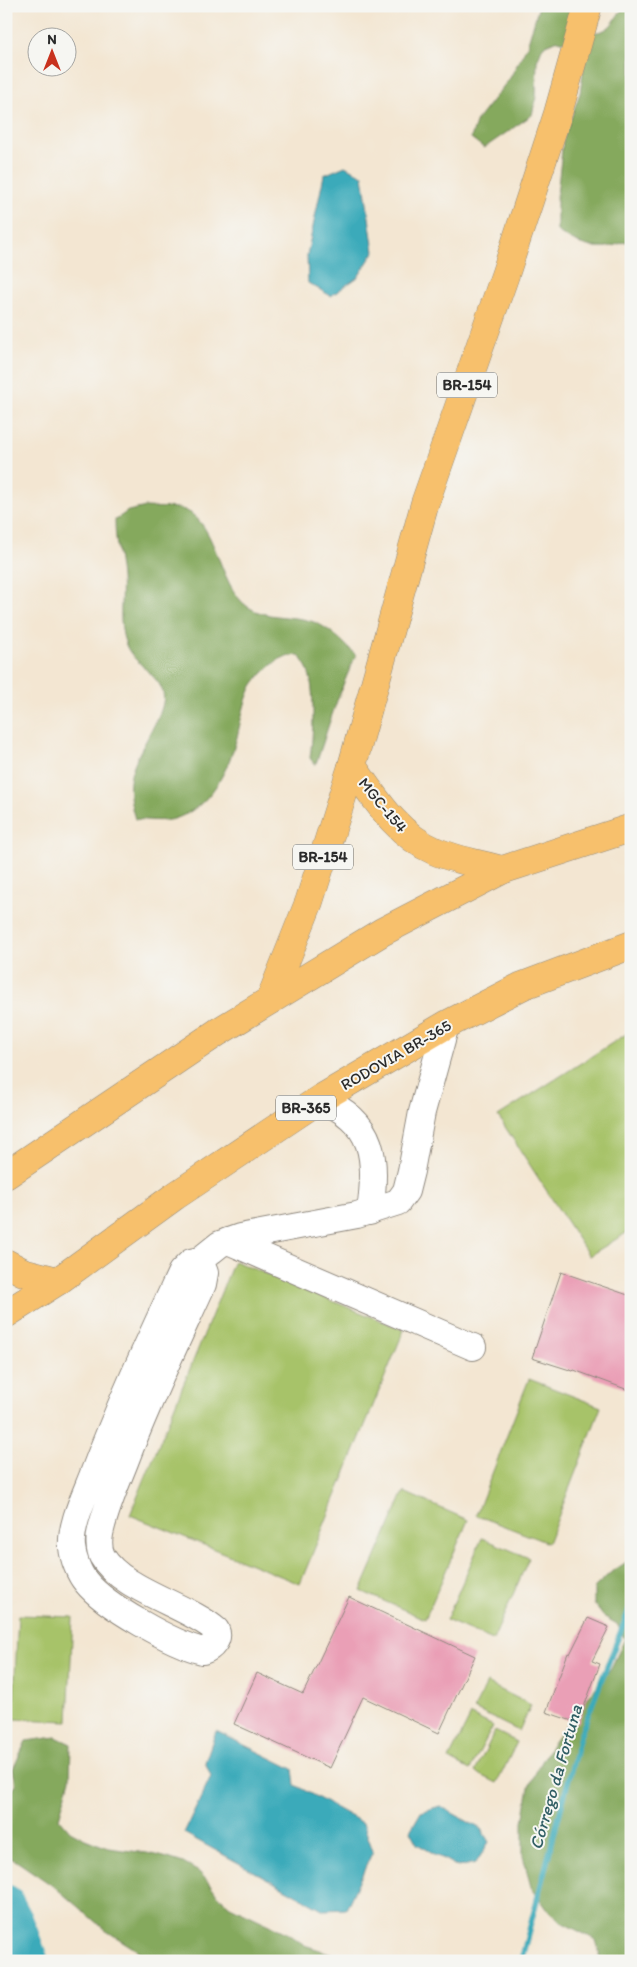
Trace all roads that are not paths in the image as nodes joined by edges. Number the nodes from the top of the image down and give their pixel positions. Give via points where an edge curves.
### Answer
1 (588, 6) edge
2 (352, 766) junction
3 (631, 828) edge
4 (502, 870) junction
5 (631, 945) edge
6 (270, 1000) junction
7 (446, 1025) junction
8 (320, 1099) junction
9 (6, 1175) edge
10 (370, 1212) junction
11 (228, 1241) junction
12 (200, 1260) junction
13 (6, 1263) edge
14 (58, 1281) junction
15 (6, 1314) edge
16 (473, 1347) dead end

1 - 2 main road, BR-154 via 558,113 505,275 425,504
2 - 4 main road, MGC-154 via 393,821 419,843 450,856
2 - 6 main road, BR-154 via 309,902
3 - 4 main road
4 - 6 main road via 382,932
5 - 7 main road, RODOVIA BR-365 / BR-365 via 522,986
6 - 9 main road
7 - 8 main road, RODOVIA BR-365 / BR-365
7 - 10 lane via 422,1112 406,1191 398,1202
8 - 10 lane via 350,1115 371,1149
8 - 14 main road, RODOVIA BR-365 / BR-365 via 175,1196
10 - 11 lane
11 - 12 lane
11 - 16 lane
12 - 12 lane via 191,1262 181,1272 118,1408 83,1501 72,1547 86,1582 114,1607 156,1632 203,1651 213,1645 218,1634 216,1630 112,1569 101,1555 99,1545 108,1505 144,1413 203,1284 205,1273
13 - 14 main road via 23,1272
14 - 15 main road, RODOVIA BR-365 / BR-365

